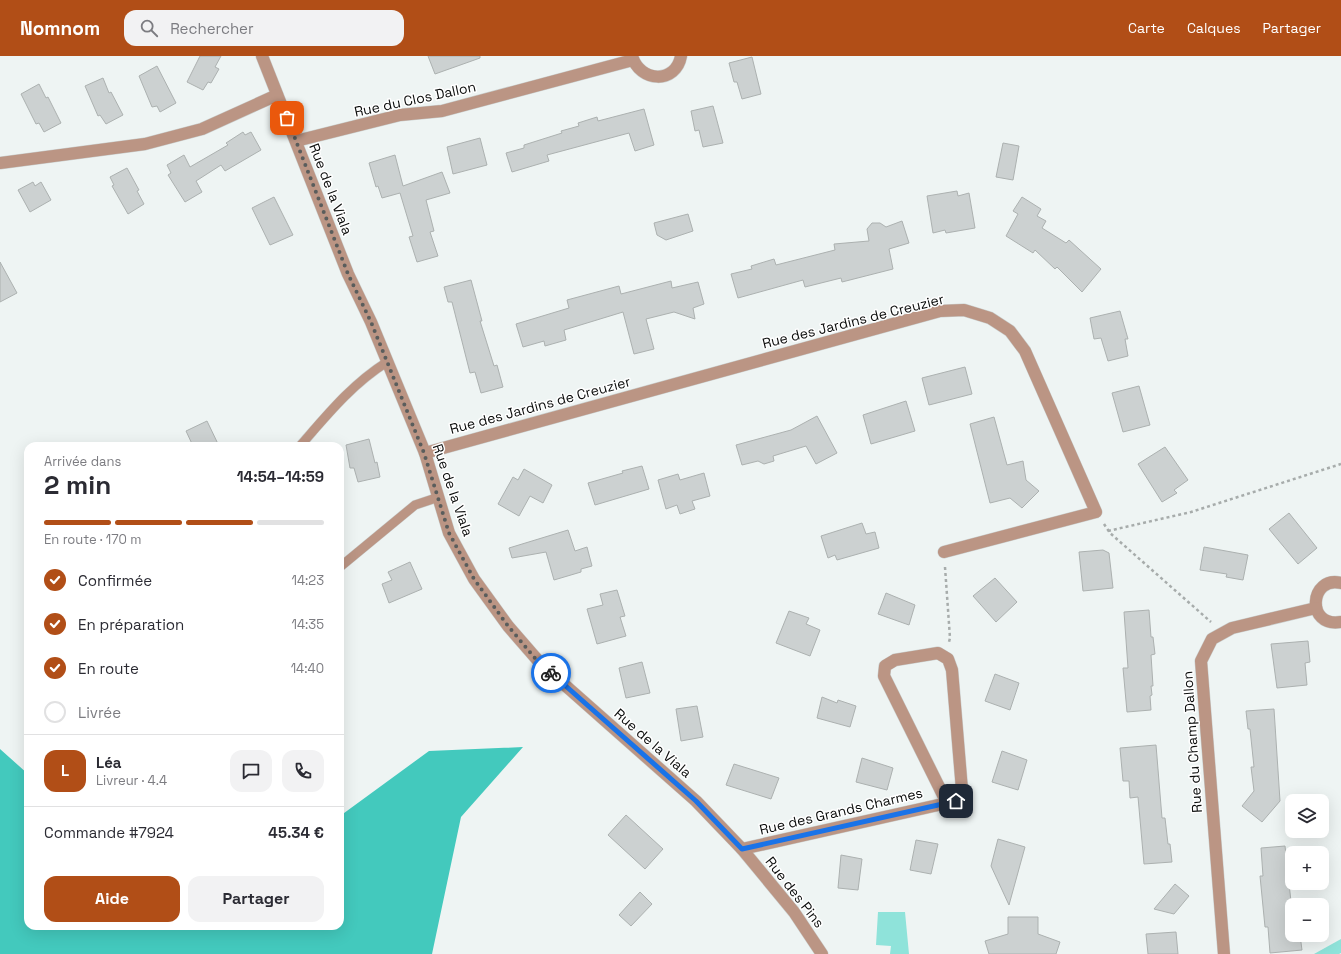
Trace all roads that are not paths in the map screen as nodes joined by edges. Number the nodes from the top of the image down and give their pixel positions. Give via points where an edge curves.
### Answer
1 (262, 56) edge
2 (681, 56) edge
3 (633, 58) edge
4 (277, 95) junction
5 (296, 141) junction
6 (0, 164) edge
7 (387, 362) junction
8 (303, 442) edge
9 (424, 453) junction
10 (439, 498) junction
11 (944, 552) road end
12 (344, 564) edge
13 (1341, 584) edge
14 (1316, 608) junction
15 (1341, 622) edge
16 (947, 803) junction
17 (742, 849) junction
18 (822, 954) edge
19 (1224, 954) edge

1 - 4 street, Rue de la Viala
2 - 3 street, Rue du Clos Dallon via 676,68 670,73 654,77 639,70
3 - 5 street, Rue du Clos Dallon via 442,111 400,115
4 - 5 street, Rue de la Viala
4 - 6 street via 202,129 145,144
5 - 7 street, Rue de la Viala via 348,274
7 - 8 lane via 335,405
7 - 9 street, Rue de la Viala
9 - 10 street, Rue de la Viala
9 - 11 street, Rue des Jardins de Creuzier via 940,312 964,310 990,318 1010,331 1025,351 1096,512
10 - 12 lane via 416,505
10 - 17 street, Rue de la Viala via 449,533 474,579 540,664 696,801
13 - 14 street via 1330,583 1319,590
14 - 15 street via 1323,619
14 - 19 street, Rue du Champ Dallon via 1232,628 1212,639 1201,661
16 - 16 street, Rue des Grands Charmes via 956,801 962,790 952,670 948,659 938,653 895,660 885,666 884,676
16 - 17 street, Rue des Grands Charmes
17 - 18 street, Rue des Pins via 794,912

